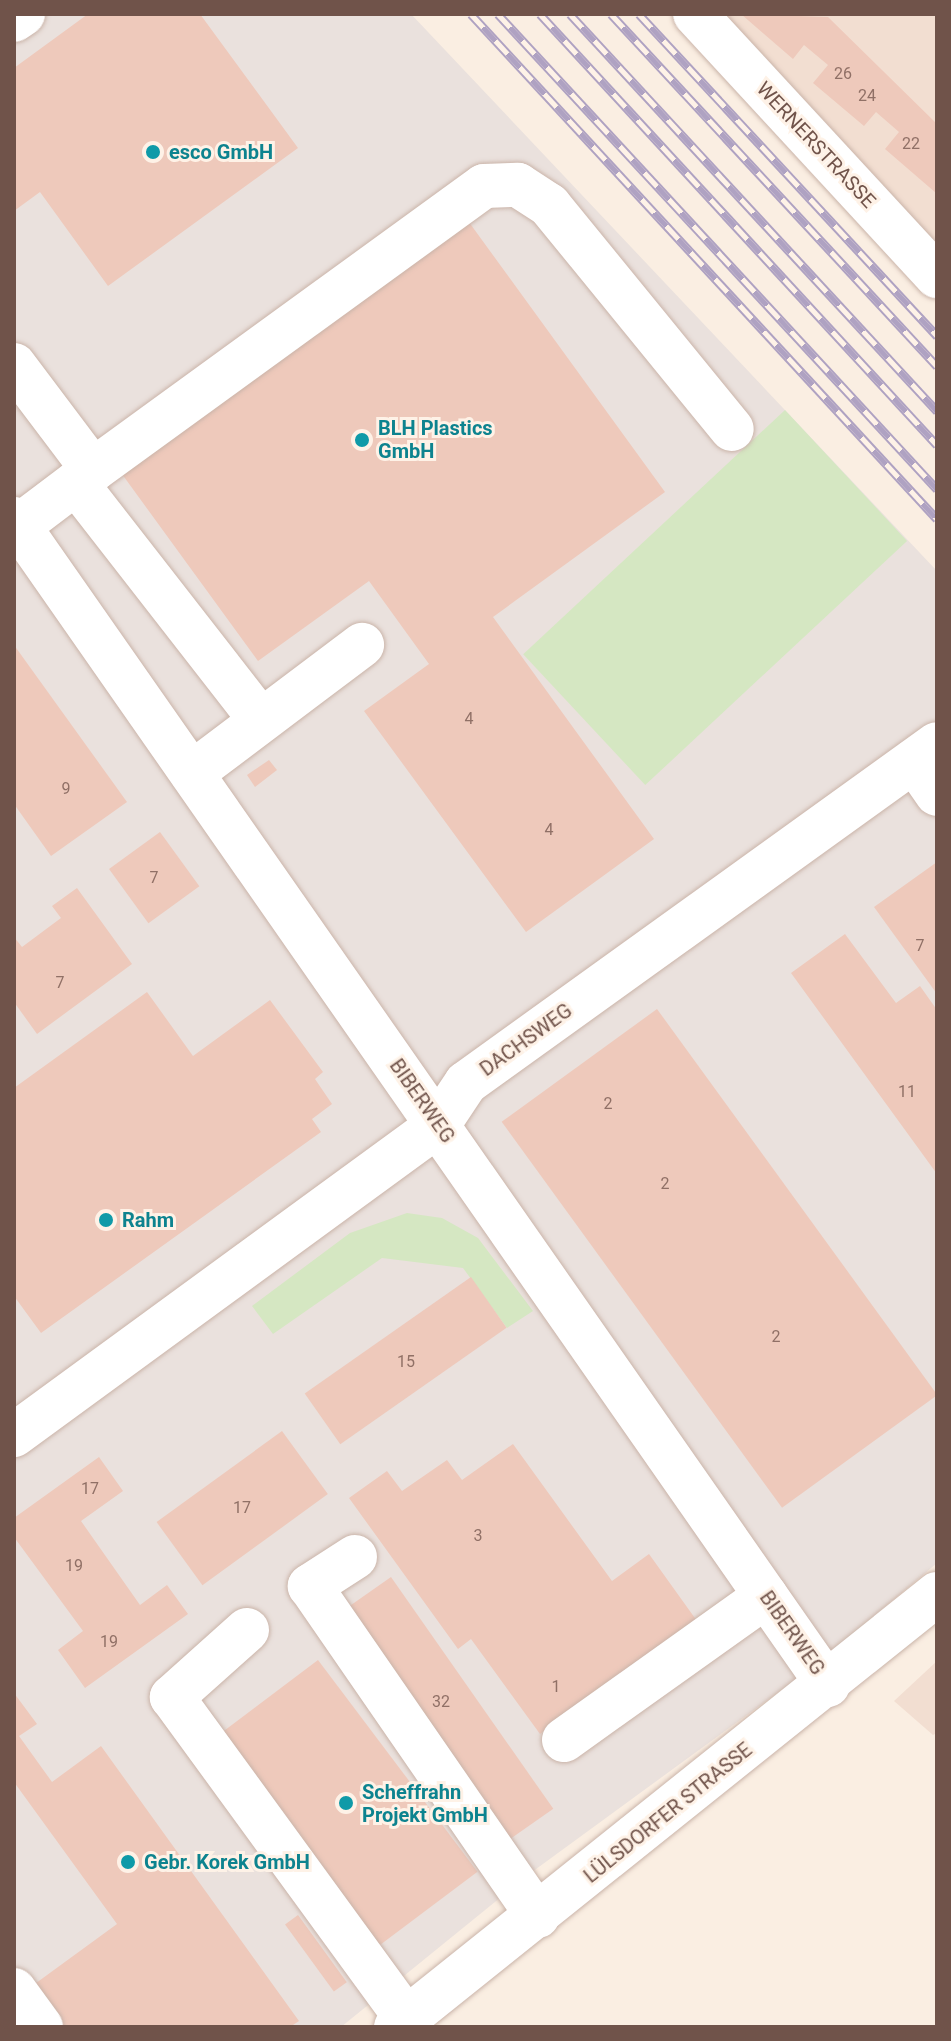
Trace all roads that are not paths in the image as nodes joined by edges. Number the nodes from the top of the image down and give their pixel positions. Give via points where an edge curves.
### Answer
1 (23, 14) edge
2 (695, 14) edge
3 (14, 20) edge
4 (937, 276) edge
5 (14, 365) edge
6 (732, 429) dead end
7 (85, 476) junction
8 (17, 522) edge
9 (362, 645) dead end
10 (261, 721) junction
11 (929, 766) edge
12 (192, 773) junction
13 (438, 1125) junction
14 (14, 1435) edge
15 (355, 1557) dead end
16 (937, 1594) edge
17 (766, 1596) junction
18 (247, 1630) dead end
19 (828, 1685) junction
20 (564, 1740) dead end
21 (538, 1916) junction
22 (14, 1990) edge
23 (401, 2023) edge
24 (41, 2027) edge

1 - 3 street
2 - 4 street, WERNERSTRASSE
5 - 7 street
6 - 7 street via 549,205 518,185 484,186
7 - 8 street
7 - 10 street
8 - 12 street, BIBERWEG
9 - 10 street
10 - 12 street
11 - 13 street, DACHSWEG via 466,1083
12 - 13 street, BIBERWEG
13 - 14 street, DACHSWEG
13 - 17 street, BIBERWEG
15 - 21 street via 310,1586
16 - 19 street, LÜLSDORFER STRASSE
17 - 19 street, BIBERWEG
17 - 20 street
18 - 23 street via 172,1697
19 - 21 street, LÜLSDORFER STRASSE
21 - 23 street, LÜLSDORFER STRASSE
22 - 24 street

